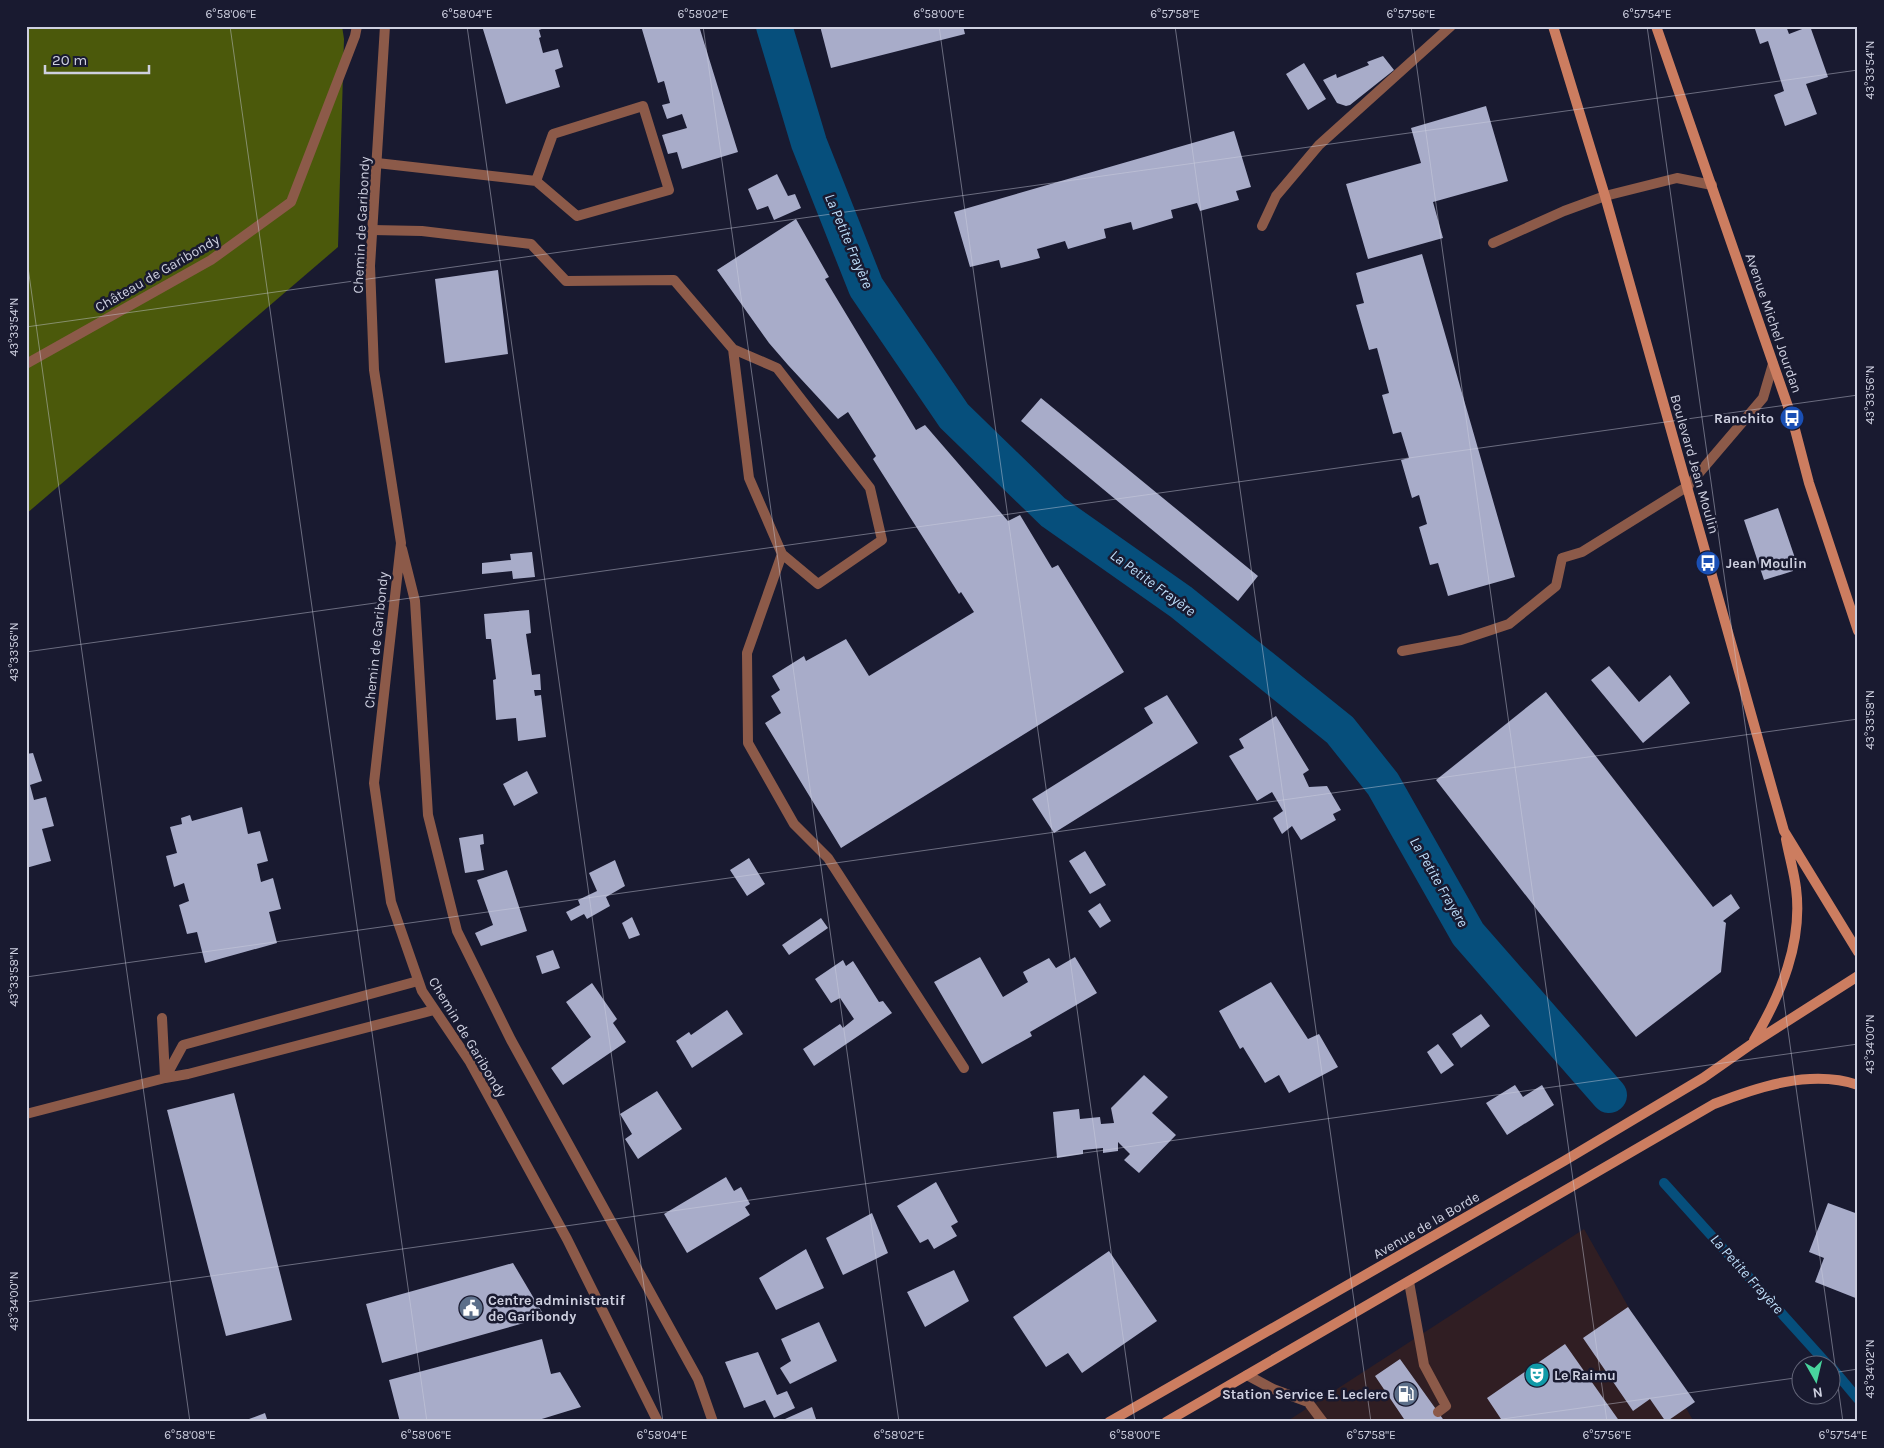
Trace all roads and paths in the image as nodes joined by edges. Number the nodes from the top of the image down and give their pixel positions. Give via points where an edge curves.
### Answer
1 (357, 26) edge
2 (385, 26) edge
3 (1451, 26) edge
4 (1553, 26) edge
5 (1656, 26) edge
6 (377, 162) junction
7 (536, 181) junction
8 (1712, 185) junction
9 (1605, 196) junction
10 (1262, 226) dead end
11 (372, 230) junction
12 (1493, 243) dead end
13 (733, 348) junction
14 (26, 364) edge
15 (1773, 364) junction
16 (1688, 486) junction
17 (400, 543) junction
18 (782, 554) junction
19 (1858, 631) edge
20 (1402, 651) dead end
21 (1784, 831) junction
22 (1858, 952) edge
23 (1858, 976) edge
24 (418, 981) junction
25 (434, 1010) junction
26 (162, 1018) dead end
27 (1752, 1043) junction
28 (964, 1068) dead end
29 (166, 1078) junction
30 (1858, 1085) edge
31 (26, 1114) edge
32 (1409, 1282) junction
33 (1247, 1375) junction
34 (1438, 1412) dead end
35 (658, 1422) edge
36 (713, 1422) edge
37 (1109, 1422) edge
38 (1166, 1422) edge
39 (1323, 1422) edge

1 - 14 street, Château de Garibondy via 291,202 211,260
2 - 6 street, Chemin de Garibondy
3 - 10 street via 1319,145 1276,196
4 - 9 main road, Boulevard Jean Moulin
5 - 8 main road, Avenue Michel Jourdan
6 - 7 street
6 - 11 street, Chemin de Garibondy
7 - 7 street via 577,216 669,190 643,106 552,134
8 - 9 street via 1677,178
8 - 15 main road, Avenue Michel Jourdan
9 - 12 street
9 - 16 main road, Boulevard Jean Moulin
11 - 13 street via 422,231 531,244 566,281 674,280
11 - 17 street, Chemin de Garibondy via 370,266 374,370
13 - 18 street via 749,478
13 - 18 street via 777,368 870,488 882,540 818,584
15 - 16 street via 1763,398
15 - 19 main road, Avenue Michel Jourdan
16 - 20 street via 1582,552 1562,558 1556,586 1509,624 1460,640
16 - 21 main road, Boulevard Jean Moulin
17 - 24 street, Chemin de Garibondy via 374,783 391,902
17 - 36 street, Chemin de Garibondy via 415,601 428,814 457,932 511,1040 698,1379
18 - 28 street via 747,653 748,743 794,824 828,858
21 - 22 main road, Boulevard Jean Moulin
21 - 27 main road via 1796,887 1798,914 1785,980
23 - 27 main road, Avenue de la Borde
24 - 25 street, Chemin de Garibondy
24 - 29 street via 183,1045
25 - 29 street
25 - 35 street, Chemin de Garibondy via 470,1062 567,1239
26 - 29 street
27 - 37 main road, Avenue de la Borde via 1703,1078 1564,1161
29 - 31 street
30 - 32 main road via 1844,1080 1797,1080 1754,1088 1714,1104
32 - 33 main road
32 - 34 street via 1424,1365 1446,1406
33 - 38 main road
33 - 39 street via 1273,1390 1308,1402

